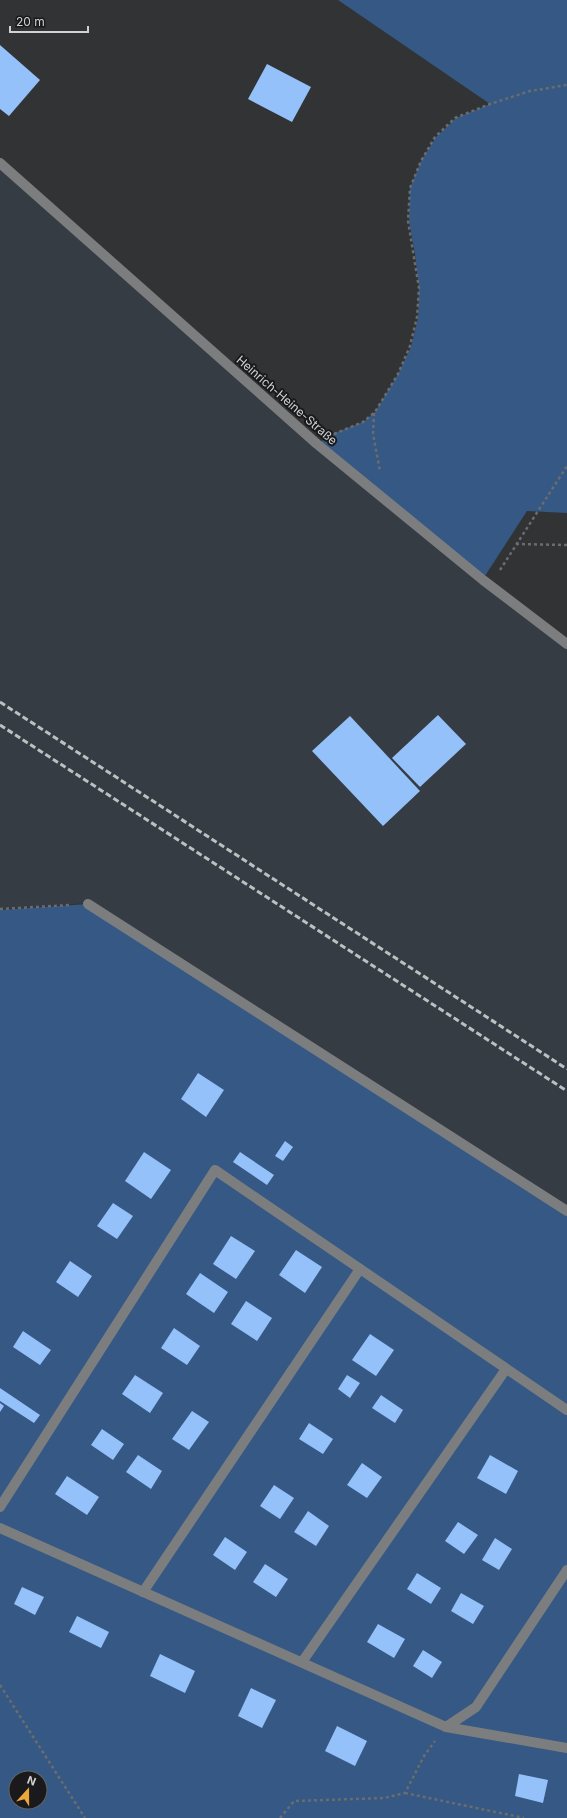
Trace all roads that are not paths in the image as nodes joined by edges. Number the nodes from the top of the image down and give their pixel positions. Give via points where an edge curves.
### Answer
1 (0, 163) edge
2 (567, 644) edge
3 (88, 904) road end
4 (567, 1211) edge
5 (360, 1269) junction
6 (506, 1369) junction
7 (567, 1410) edge
8 (0, 1507) edge
9 (0, 1528) edge
10 (567, 1570) edge
11 (143, 1592) junction
12 (302, 1662) junction
13 (446, 1726) junction
14 (567, 1748) edge

1 - 2 street, Heinrich-Heine-Straße via 317,444 385,501
3 - 4 street
5 - 6 street
5 - 8 street via 215,1170
5 - 11 street
6 - 7 street
6 - 12 street
9 - 11 street
10 - 13 street via 476,1707
11 - 12 street
12 - 13 street
13 - 14 street

